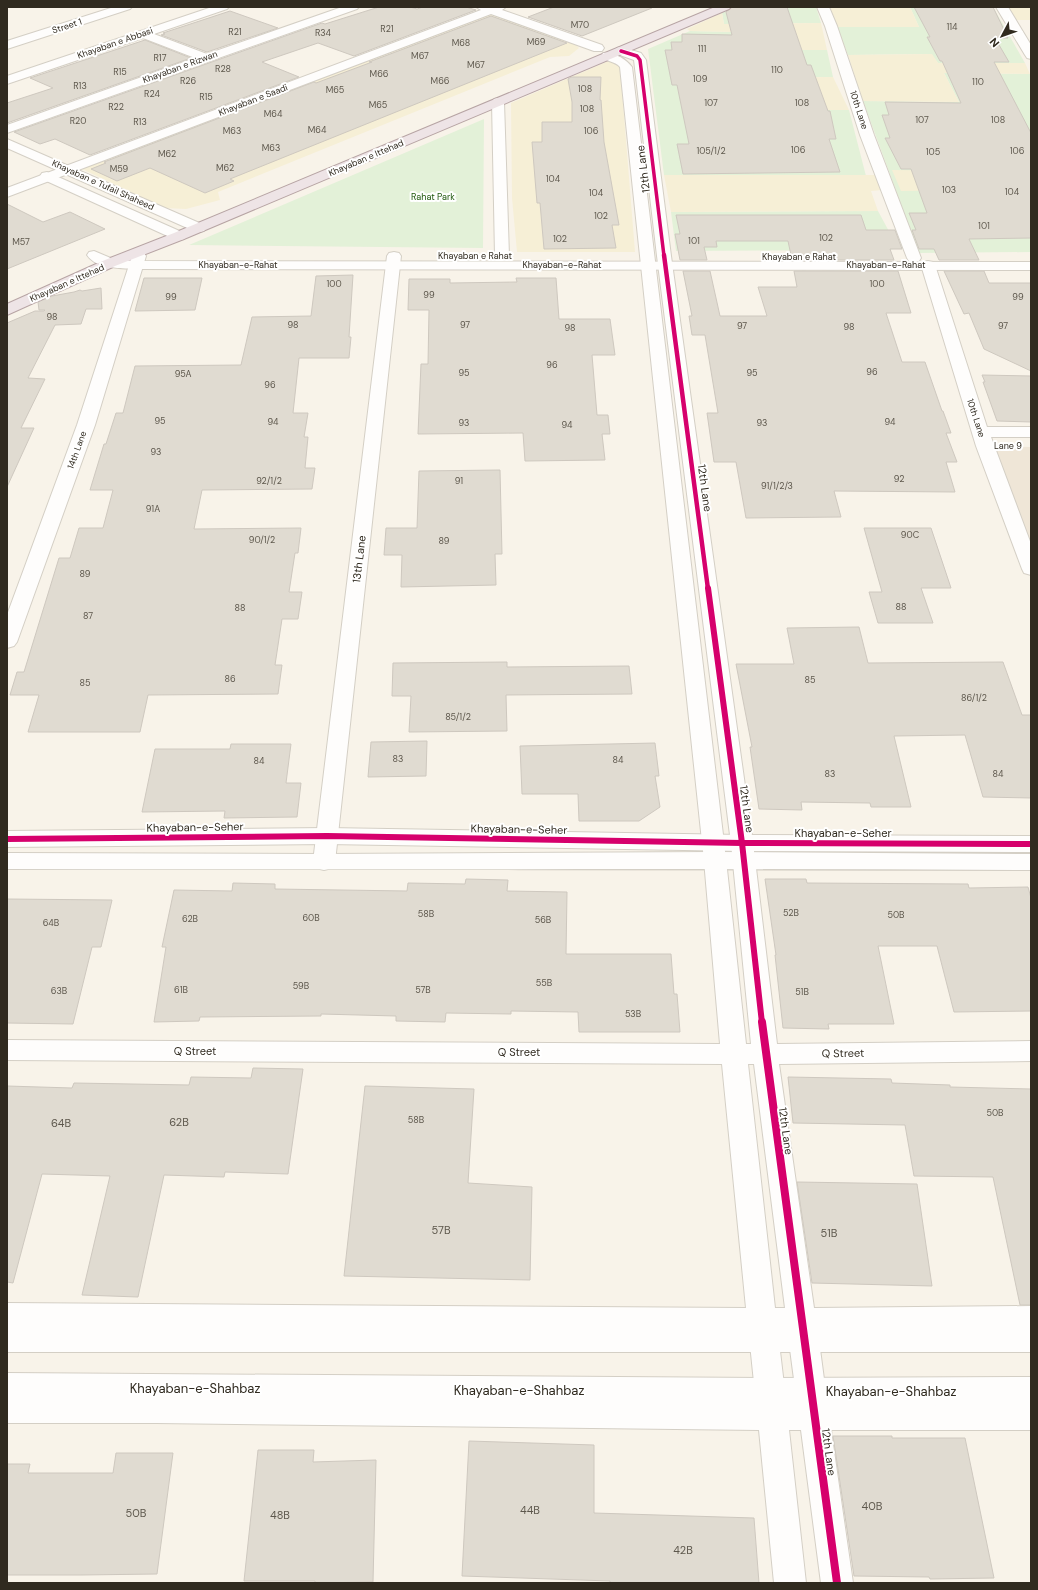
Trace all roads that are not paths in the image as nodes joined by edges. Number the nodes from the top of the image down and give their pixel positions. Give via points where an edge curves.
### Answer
1 (126, 7) edge
2 (223, 7) edge
3 (353, 7) edge
4 (506, 7) edge
5 (696, 7) edge
6 (725, 7) edge
7 (823, 7) edge
8 (1002, 7) edge
9 (491, 8) edge
10 (85, 10) dead end
11 (106, 11) edge
12 (143, 34) junction
13 (7, 46) edge
14 (609, 50) junction
15 (1031, 54) edge
16 (205, 58) junction
17 (7, 80) edge
18 (498, 102) junction
19 (7, 129) edge
20 (400, 129) dead end
21 (7, 143) edge
22 (69, 170) junction
23 (35, 171) dead end
24 (49, 177) junction
25 (7, 193) edge
26 (195, 214) dead end
27 (180, 220) junction
28 (159, 228) junction
29 (199, 228) junction
30 (146, 234) dead end
31 (178, 236) junction
32 (113, 248) joint
33 (94, 255) junction
34 (502, 256) junction
35 (1031, 258) edge
36 (135, 259) junction
37 (656, 260) junction
38 (394, 261) junction
39 (921, 261) junction
40 (80, 262) dead end
41 (110, 263) junction
42 (1031, 266) edge
43 (7, 310) edge
44 (1031, 432) edge
45 (983, 439) junction
46 (1031, 446) edge
47 (1011, 515) junction
48 (1031, 515) edge
49 (1031, 568) edge
50 (7, 642) edge
51 (327, 836) junction
52 (7, 839) edge
53 (1031, 844) edge
54 (714, 851) junction
55 (742, 852) junction
56 (7, 861) edge
57 (324, 862) junction
58 (1031, 862) edge
59 (7, 1050) edge
60 (1031, 1051) edge
61 (734, 1054) junction
62 (765, 1054) junction
63 (7, 1316) edge
64 (1031, 1319) edge
65 (763, 1331) junction
66 (803, 1331) junction
67 (7, 1339) edge
68 (1031, 1340) edge
69 (7, 1386) edge
70 (1031, 1391) edge
71 (772, 1404) junction
72 (813, 1404) junction
73 (7, 1409) edge
74 (1031, 1416) edge
75 (790, 1583) edge
76 (837, 1583) edge

1 - 11 street, Street 1
2 - 12 street, Khayaban e Abbasi
3 - 16 street, Khayaban e Rizwan
4 - 14 street, 12th Lane
5 - 14 main road, Khayaban e Ittehad
6 - 14 main road, Khayaban e Ittehad
7 - 39 street, 10th Lane via 867,134
8 - 15 street
9 - 14 street, 12th Lane
9 - 22 street, Khayaban e Saadi
10 - 11 street
11 - 13 street, Street 1
12 - 16 street
12 - 17 street, Khayaban e Abbasi
14 - 18 main road, Khayaban e Ittehad
14 - 20 main road, Khayaban e Ittehad
14 - 37 street, 12th Lane via 626,67
16 - 19 street, Khayaban e Rizwan
18 - 29 main road, Khayaban e Ittehad
18 - 34 street
21 - 22 street, Khayaban e Tufail Shaheed
22 - 24 street, Khayaban e Saadi
22 - 27 street, Khayaban e Tufail Shaheed
23 - 24 street, Khayaban e Tufail Shaheed
24 - 25 street, Khayaban e Saadi
24 - 28 street, Khayaban e Tufail Shaheed
26 - 27 main road
27 - 28 main road
27 - 29 street, Khayaban e Tufail Shaheed
28 - 30 main road
28 - 31 street, Khayaban e Tufail Shaheed
29 - 31 main road, Khayaban e Ittehad
31 - 36 main road, Khayaban e Ittehad
32 - 33 main road, Khayaban e Ittehad
32 - 36 street
33 - 40 main road, Khayaban e Ittehad
33 - 41 street, Khayaban-e-Rahat
34 - 37 street, Khayaban e Rahat
34 - 38 street, Khayaban e Rahat
35 - 39 street
36 - 38 street, Khayaban-e-Rahat
36 - 41 street, Khayaban-e-Rahat
36 - 50 street, 14th Lane via 86,425
37 - 38 street, Khayaban-e-Rahat
37 - 39 street, Khayaban-e-Rahat
37 - 54 street, 12th Lane
37 - 55 street, 12th Lane
38 - 51 street, 13th Lane
39 - 42 street, Khayaban-e-Rahat
39 - 45 street, 10th Lane
41 - 43 main road, Khayaban e Ittehad
44 - 45 street
45 - 46 street, Lane 9
45 - 47 street, 10th Lane
47 - 48 street
47 - 49 street, 10th Lane
51 - 52 street, Khayaban-e-Seher
51 - 54 street, Khayaban-e-Seher
51 - 57 street, 13th Lane
53 - 55 street, Khayaban-e-Seher
54 - 55 street, Khayaban-e-Seher
54 - 57 street, Khayaban-e-Seher
54 - 61 street, 12th Lane
55 - 58 street, Khayaban-e-Seher
55 - 62 street, 12th Lane
56 - 57 street, Khayaban-e-Seher
59 - 61 street, Q Street
60 - 62 street, Q Street
61 - 62 street, Q Street
61 - 65 street, 12th Lane
62 - 66 street, 12th Lane
63 - 65 street
64 - 66 street
65 - 66 street
65 - 67 street
65 - 71 street, 12th Lane
66 - 68 street
66 - 72 street, 12th Lane
69 - 71 street, Khayaban-e-Shahbaz
70 - 72 street, Khayaban-e-Shahbaz
71 - 72 street
71 - 73 street
71 - 75 street, 12th Lane
72 - 74 street
72 - 76 street, 12th Lane

